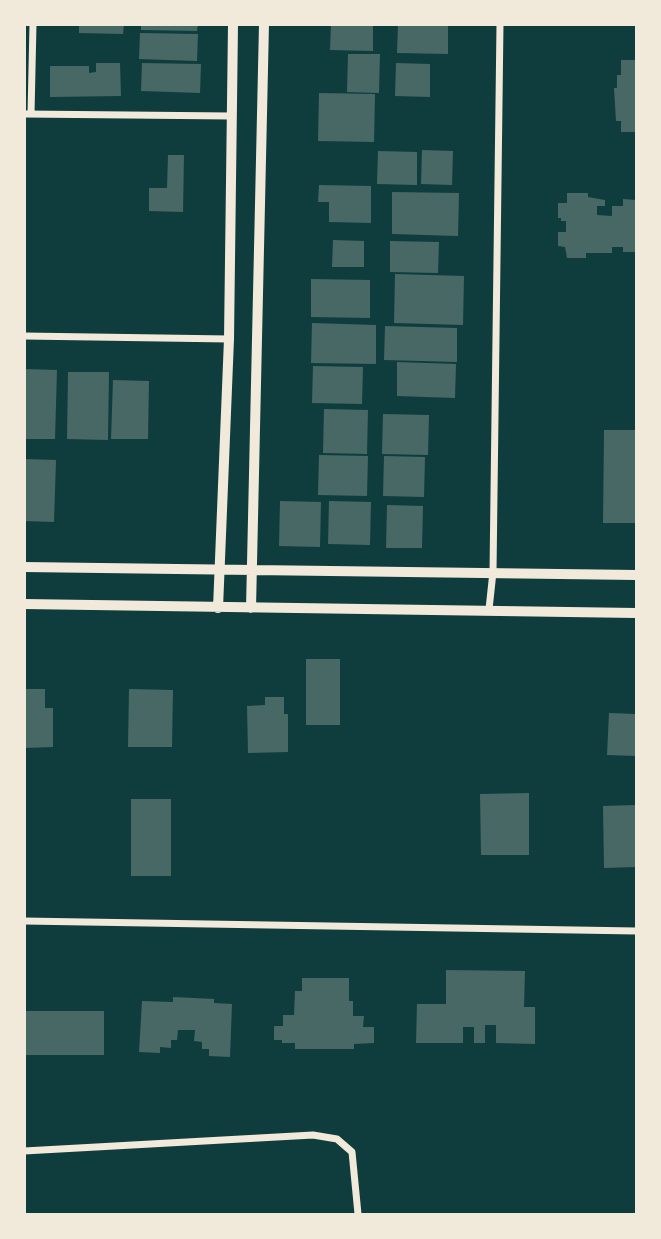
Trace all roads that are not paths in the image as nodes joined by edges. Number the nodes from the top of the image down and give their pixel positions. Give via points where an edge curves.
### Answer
1 (33, 24) edge
2 (233, 24) edge
3 (264, 24) edge
4 (500, 24) edge
5 (28, 114) edge
6 (232, 116) junction
7 (24, 336) edge
8 (229, 339) junction
9 (24, 567) edge
10 (219, 568) junction
11 (252, 569) junction
12 (493, 572) junction
13 (636, 575) edge
14 (24, 604) edge
15 (218, 608) junction
16 (251, 608) junction
17 (489, 609) junction
18 (636, 613) edge
19 (24, 921) edge
20 (636, 931) edge
21 (24, 1151) edge
22 (358, 1214) edge

1 - 5 street
2 - 6 street
3 - 11 street
4 - 12 street
5 - 6 street
6 - 8 street
7 - 8 street
8 - 10 street
9 - 10 street
10 - 11 street
10 - 15 street
11 - 12 street
11 - 16 street
12 - 13 street
12 - 17 street
14 - 15 street
15 - 16 street
16 - 17 street
17 - 18 street
19 - 20 street
21 - 22 street via 313,1135 337,1139 352,1152

